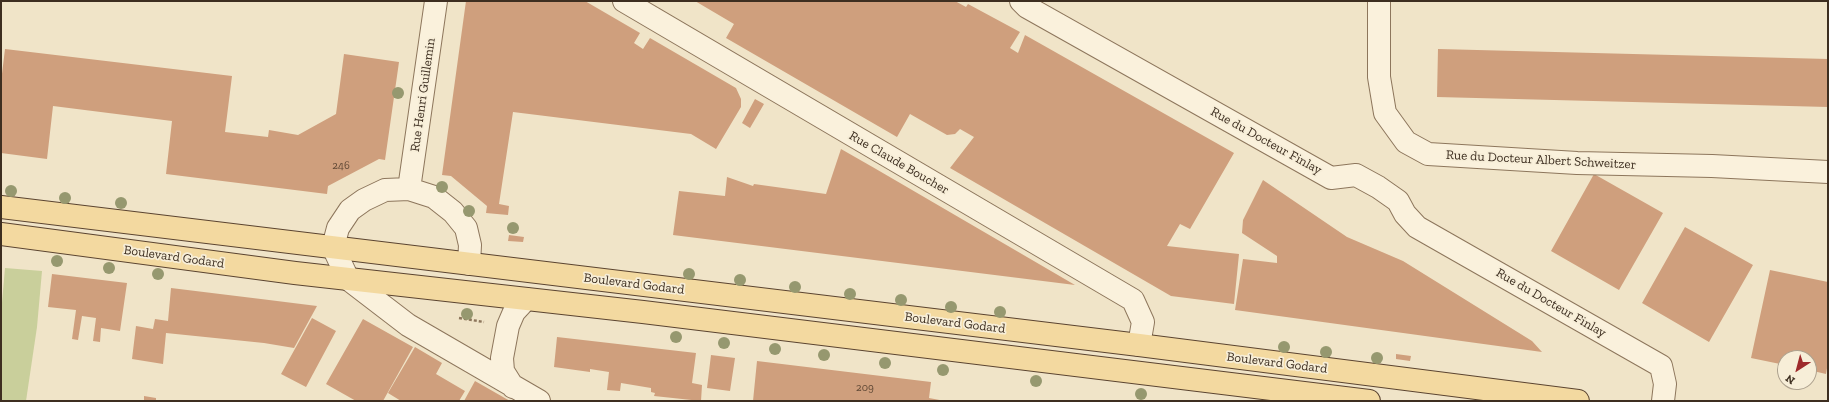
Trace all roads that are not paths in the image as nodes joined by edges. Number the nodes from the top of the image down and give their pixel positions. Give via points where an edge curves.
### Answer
1 (436, 1) edge
2 (624, 1) edge
3 (1022, 1) edge
4 (1379, 1) edge
5 (1828, 172) edge
6 (409, 190) junction
7 (1, 207) edge
8 (1, 234) edge
9 (333, 247) junction
10 (469, 264) junction
11 (348, 279) junction
12 (526, 299) junction
13 (1139, 345) junction
14 (513, 387) junction
15 (1260, 388) junction
16 (539, 401) edge
17 (1280, 401) edge
18 (1369, 401) edge
19 (1578, 401) edge
20 (1663, 401) edge

1 - 6 street, Rue Henri Guillemin
2 - 13 street, Rue Claude Boucher via 1133,300 1143,322
3 - 20 street, Rue du Docteur Finlay via 1027,7 1331,178 1356,175 1378,187 1398,201 1405,214 1417,227 1661,366 1665,384
4 - 5 street, Rue du Docteur Albert Schweitzer via 1379,77 1385,113 1406,142 1428,154 1577,163
6 - 9 street via 385,190 350,210 338,228
6 - 10 street via 434,197 453,212 466,228 470,245
7 - 9 main road, Boulevard Godard
8 - 11 main road, Boulevard Godard
9 - 10 main road, Boulevard Godard
9 - 11 street
10 - 13 main road, Boulevard Godard
11 - 12 main road, Boulevard Godard
11 - 14 street via 408,325
12 - 14 street via 514,312 508,326 502,358 503,371
12 - 15 main road, Boulevard Godard
13 - 19 main road, Boulevard Godard
14 - 16 street
15 - 17 street
15 - 18 main road, Boulevard Godard

